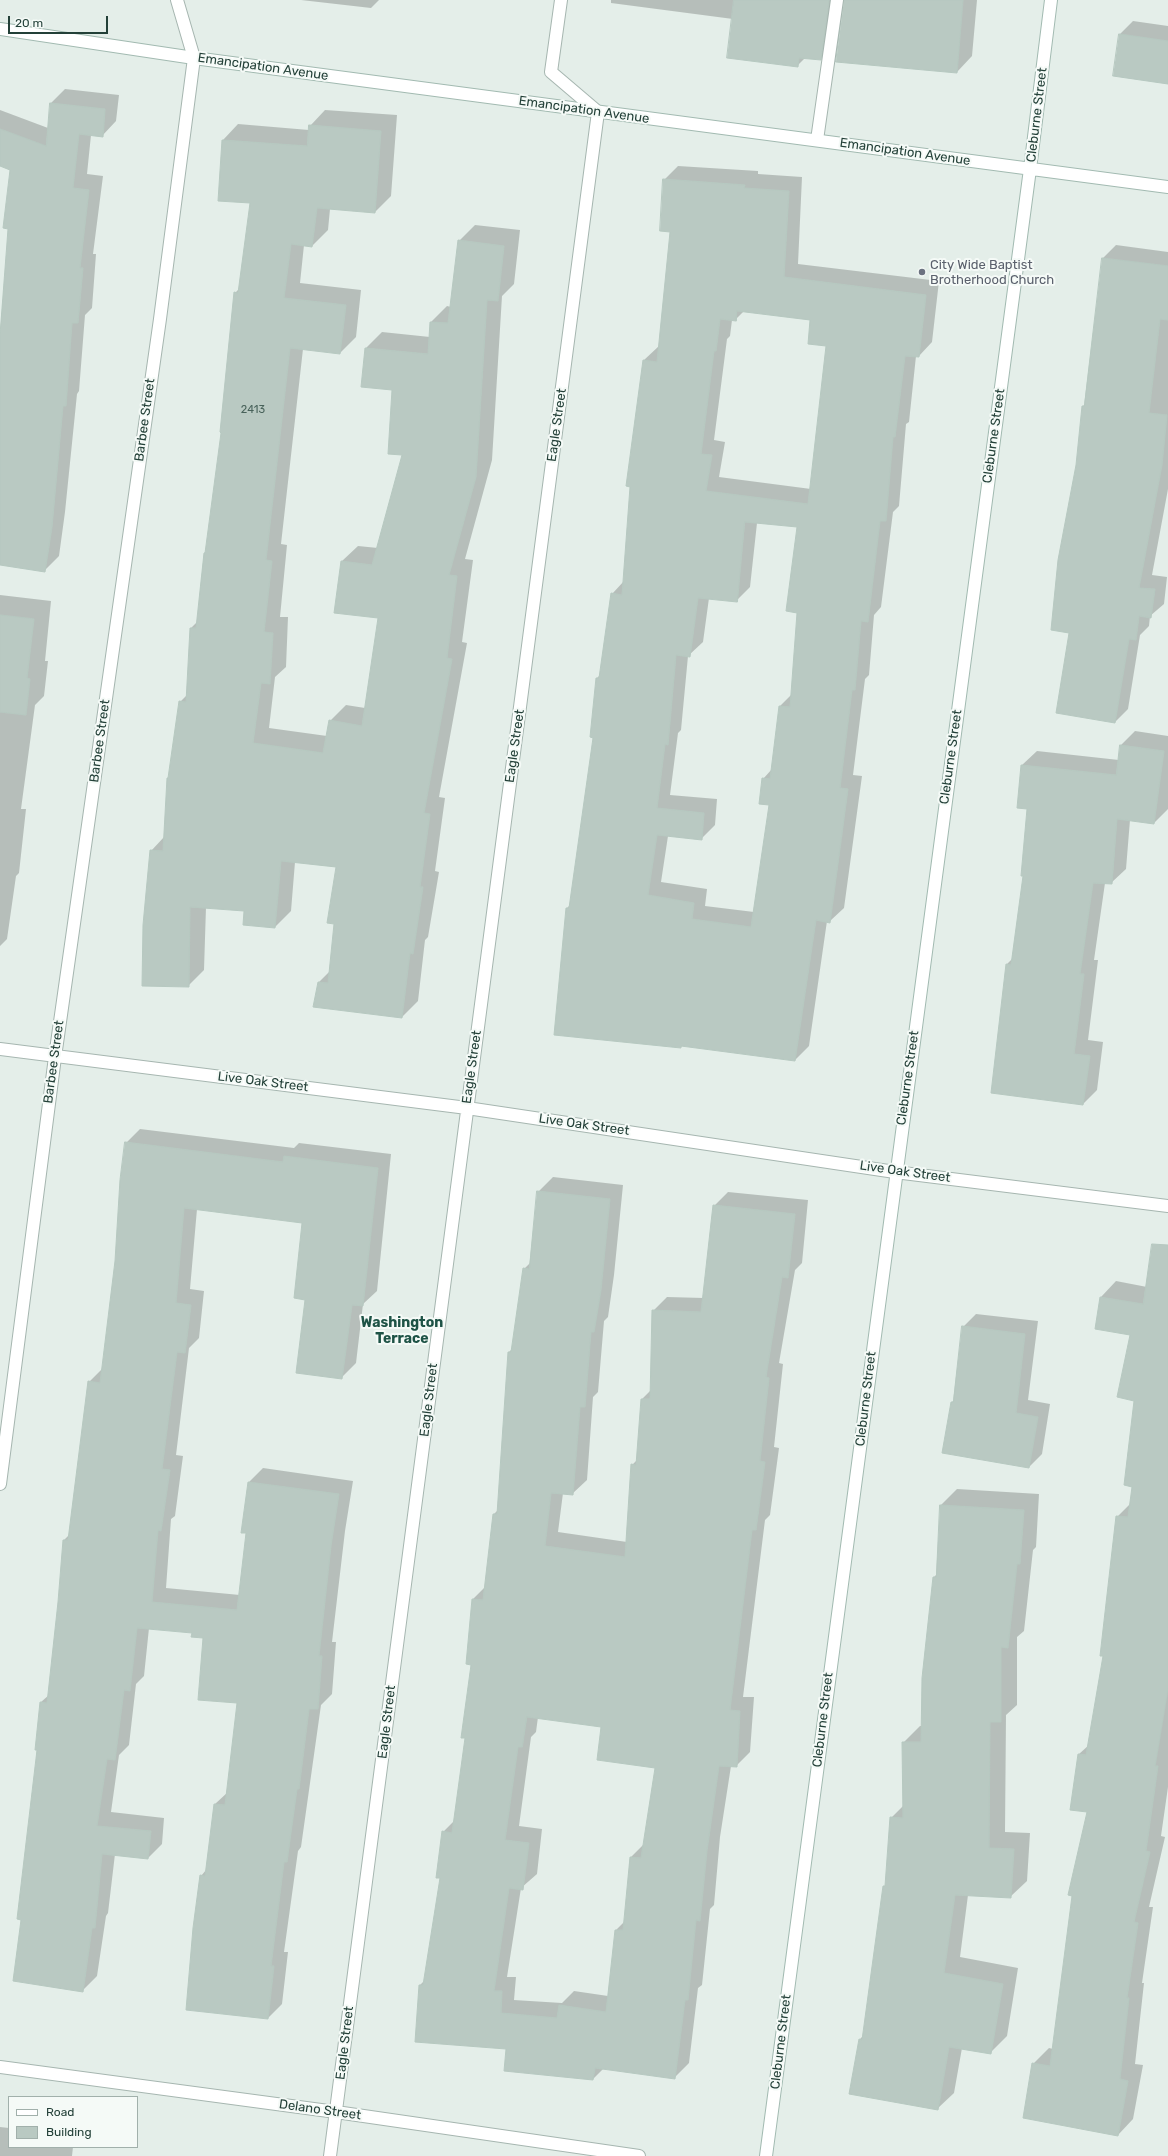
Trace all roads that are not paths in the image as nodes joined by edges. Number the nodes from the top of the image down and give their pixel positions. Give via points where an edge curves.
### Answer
1 (177, 0) edge
2 (561, 0) edge
3 (837, 0) edge
4 (1051, 0) edge
5 (0, 29) edge
6 (194, 58) junction
7 (598, 112) junction
8 (817, 140) junction
9 (1030, 169) junction
10 (1168, 187) edge
11 (0, 1049) edge
12 (55, 1057) junction
13 (467, 1108) junction
14 (895, 1172) junction
15 (1168, 1206) edge
16 (0, 1484) edge
17 (0, 2067) edge
18 (336, 2112) junction
19 (330, 2156) edge
20 (639, 2156) edge
21 (766, 2156) edge

1 - 6 street, Barbee Street
2 - 7 street via 551,72
3 - 8 street
4 - 9 street, Cleburne Street
5 - 6 street, Emancipation Avenue
6 - 7 street, Emancipation Avenue
6 - 12 street, Barbee Street via 160,318
7 - 8 street, Emancipation Avenue
7 - 13 street, Eagle Street
8 - 9 street, Emancipation Avenue
9 - 10 street, Emancipation Avenue
9 - 14 street, Cleburne Street
11 - 12 street, Live Oak Street
12 - 13 street, Live Oak Street
12 - 16 street, Barbee Street
13 - 14 street, Live Oak Street
13 - 18 street, Eagle Street
14 - 15 street, Live Oak Street
14 - 21 street, Cleburne Street
17 - 18 street, Delano Street
18 - 19 street, Eagle Street
18 - 20 street, Delano Street

